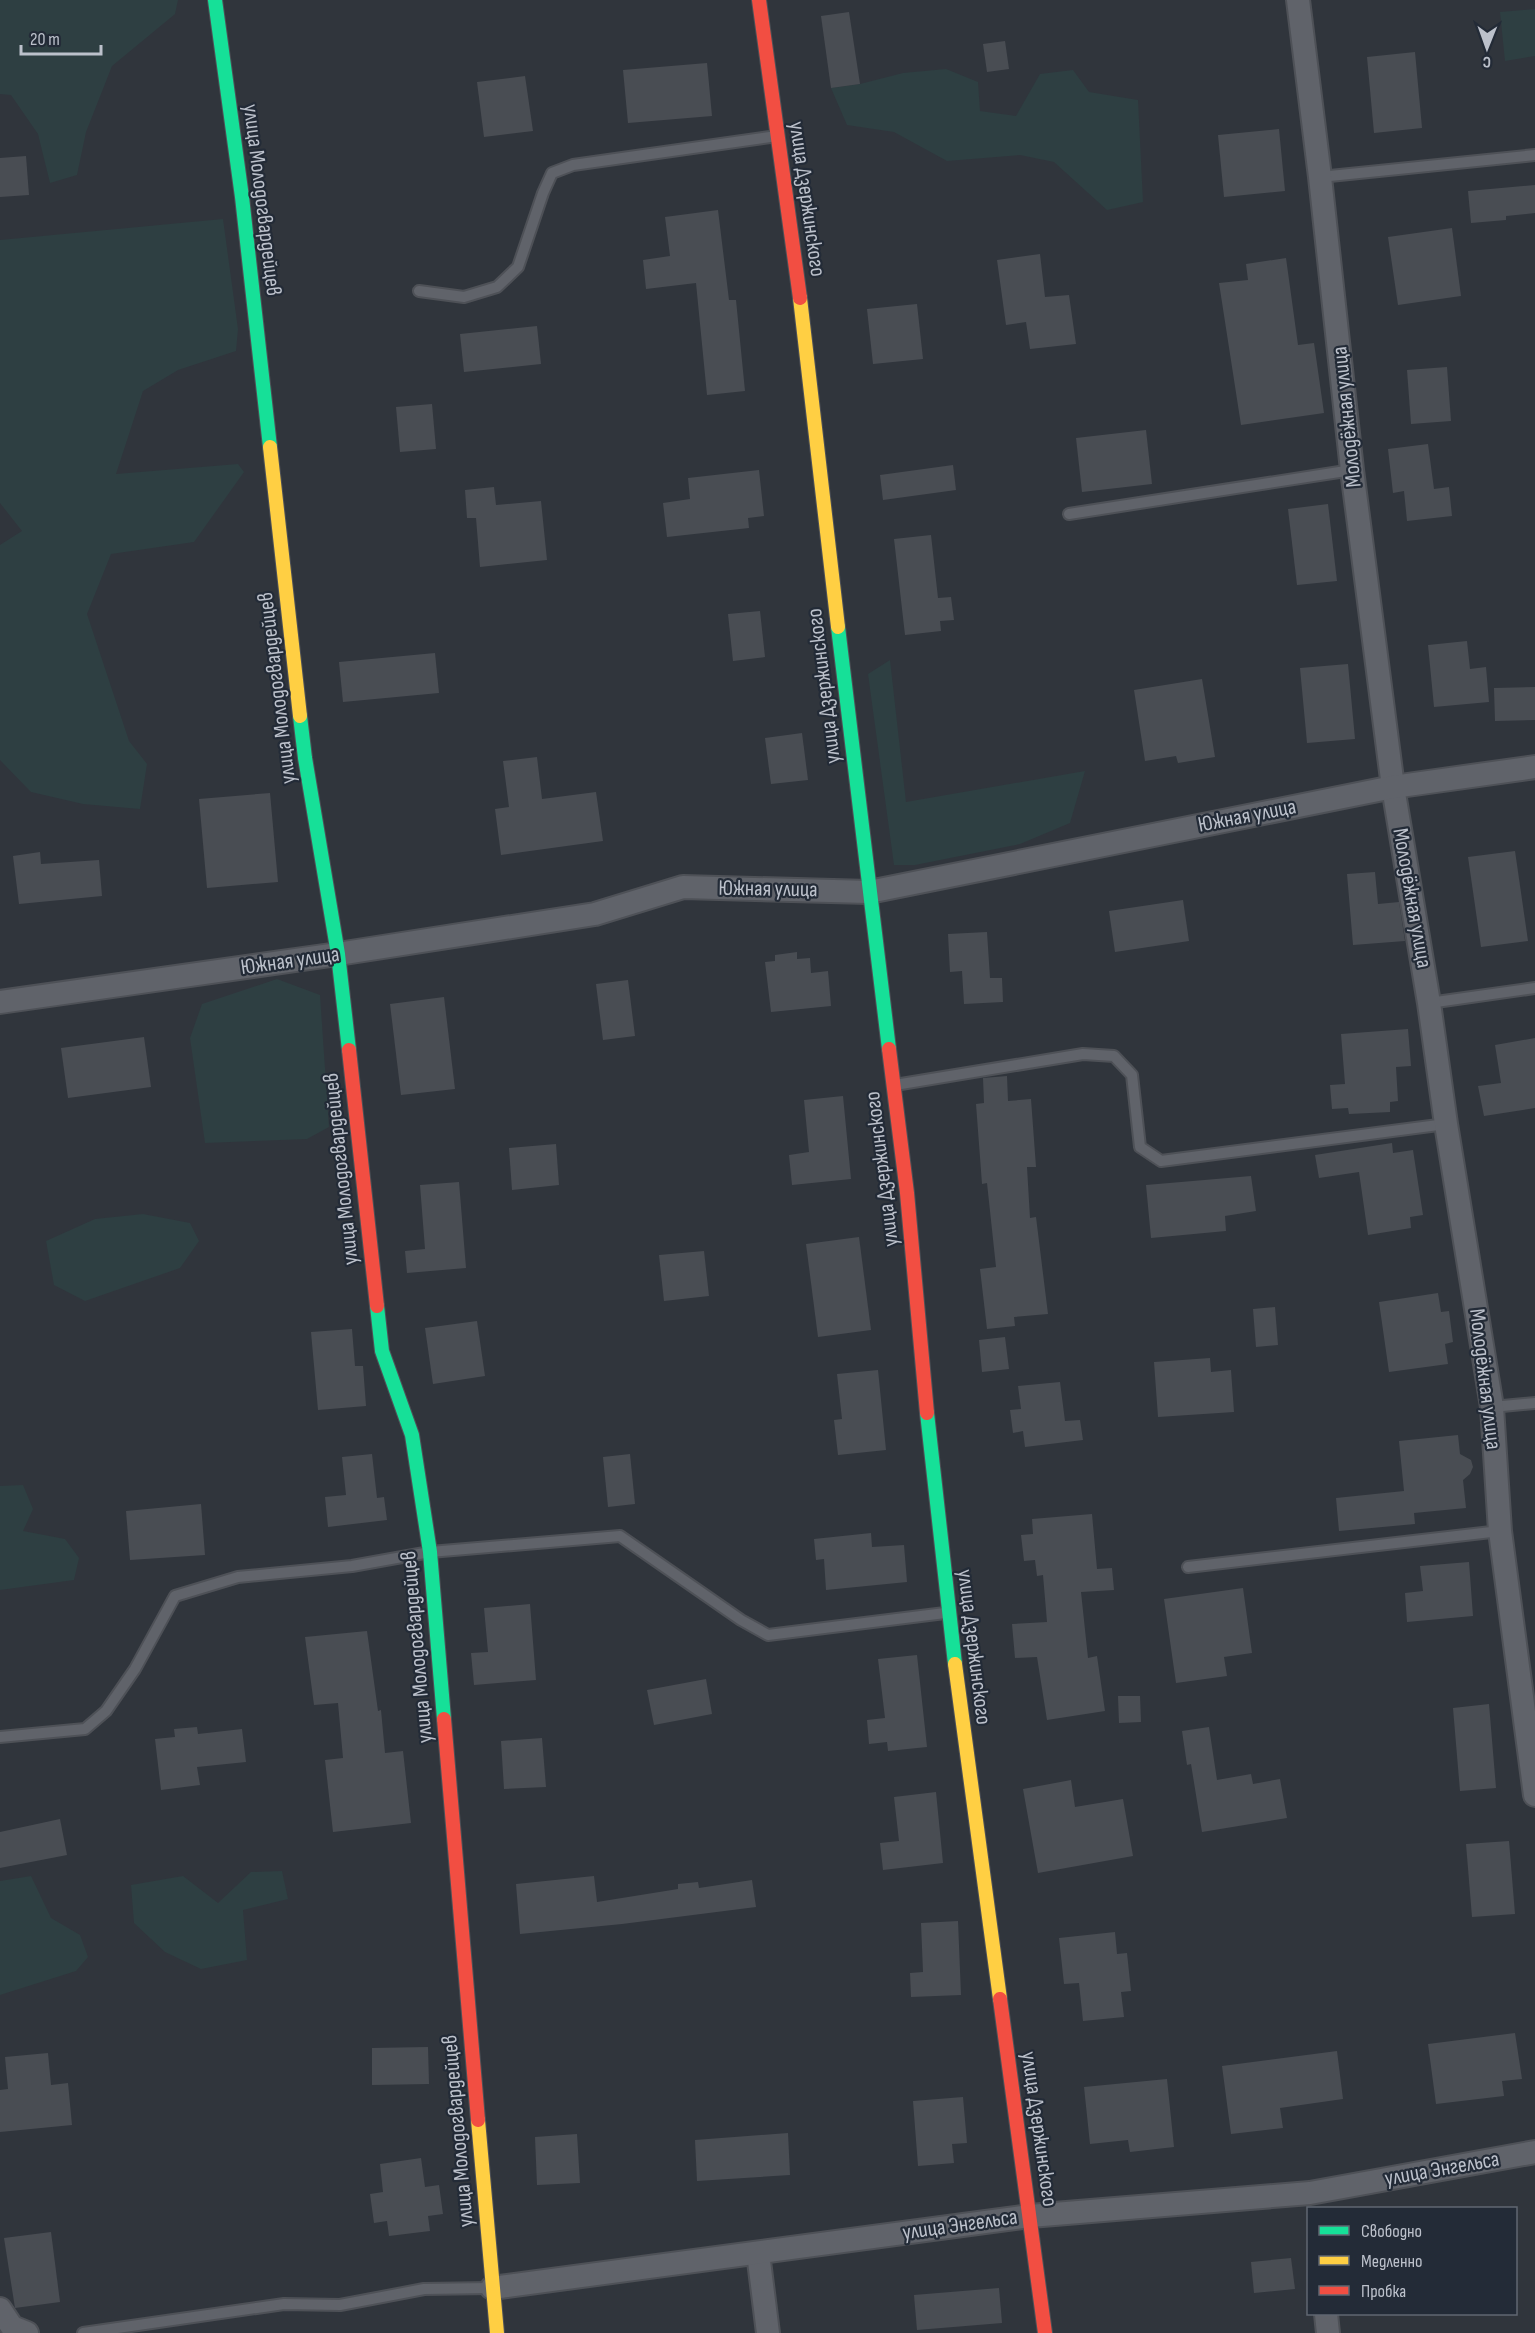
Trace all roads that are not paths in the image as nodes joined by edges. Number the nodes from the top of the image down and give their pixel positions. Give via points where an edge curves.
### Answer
1 (215, 0) edge
2 (759, 0) edge
3 (1298, 0) edge
4 (778, 136) junction
5 (1535, 155) edge
6 (1320, 177) junction
7 (419, 291) dead end
8 (1352, 470) junction
9 (1069, 514) dead end
10 (1535, 767) edge
11 (1393, 787) junction
12 (869, 892) junction
13 (338, 954) junction
14 (1535, 988) edge
15 (0, 1002) edge
16 (1429, 1003) junction
17 (893, 1085) junction
18 (1446, 1124) junction
19 (1535, 1403) edge
20 (1492, 1407) junction
21 (1500, 1531) junction
22 (430, 1552) junction
23 (1188, 1567) dead end
24 (948, 1613) junction
25 (0, 1737) edge
26 (1535, 1795) edge
27 (1535, 2152) edge
28 (1311, 2201) edge
29 (1030, 2216) junction
30 (758, 2253) junction
31 (492, 2288) junction
32 (0, 2309) edge
33 (1326, 2315) edge
34 (27, 2333) edge
35 (83, 2333) edge
36 (497, 2333) edge
37 (768, 2333) edge
38 (1045, 2333) edge
39 (1328, 2333) edge

1 - 13 street, улица Молодогвардейцев via 242,197 305,758
2 - 4 street, улица Дзержинского
3 - 6 street, Молодёжная улица
4 - 7 lane via 573,165 552,173 518,267 497,286 464,297
4 - 12 street, улица Дзержинского
5 - 6 lane
6 - 8 street, Молодёжная улица
8 - 9 lane
8 - 11 street, Молодёжная улица
10 - 11 street, Южная улица
11 - 12 street, Южная улица
11 - 16 street, Молодёжная улица
12 - 13 street, Южная улица via 683,887 595,914
12 - 17 street, улица Дзержинского
13 - 15 street, Южная улица
13 - 22 street, улица Молодогвардейцев via 382,1351 412,1436
14 - 16 lane
16 - 18 street, Молодёжная улица
17 - 18 lane via 1083,1054 1114,1056 1132,1075 1140,1148 1161,1161
17 - 24 street, улица Дзержинского
18 - 20 street, Молодёжная улица
19 - 20 lane
20 - 21 street, Молодёжная улица
21 - 23 lane
21 - 26 street, Молодёжная улица
22 - 24 lane via 620,1536 768,1635
22 - 25 lane via 352,1566 238,1576 175,1596 112,1703 85,1729
22 - 31 street, улица Молодогвардейцев
24 - 29 street, улица Дзержинского
27 - 28 street, улица Энгельса
28 - 29 street, улица Энгельса
29 - 30 street, улица Энгельса
29 - 38 street, улица Дзержинского
30 - 31 street, улица Энгельса
30 - 37 street
31 - 35 lane via 424,2289 340,2305 284,2304
31 - 36 street, улица Молодогвардейцев
32 - 34 street via 12,2327
33 - 39 street

